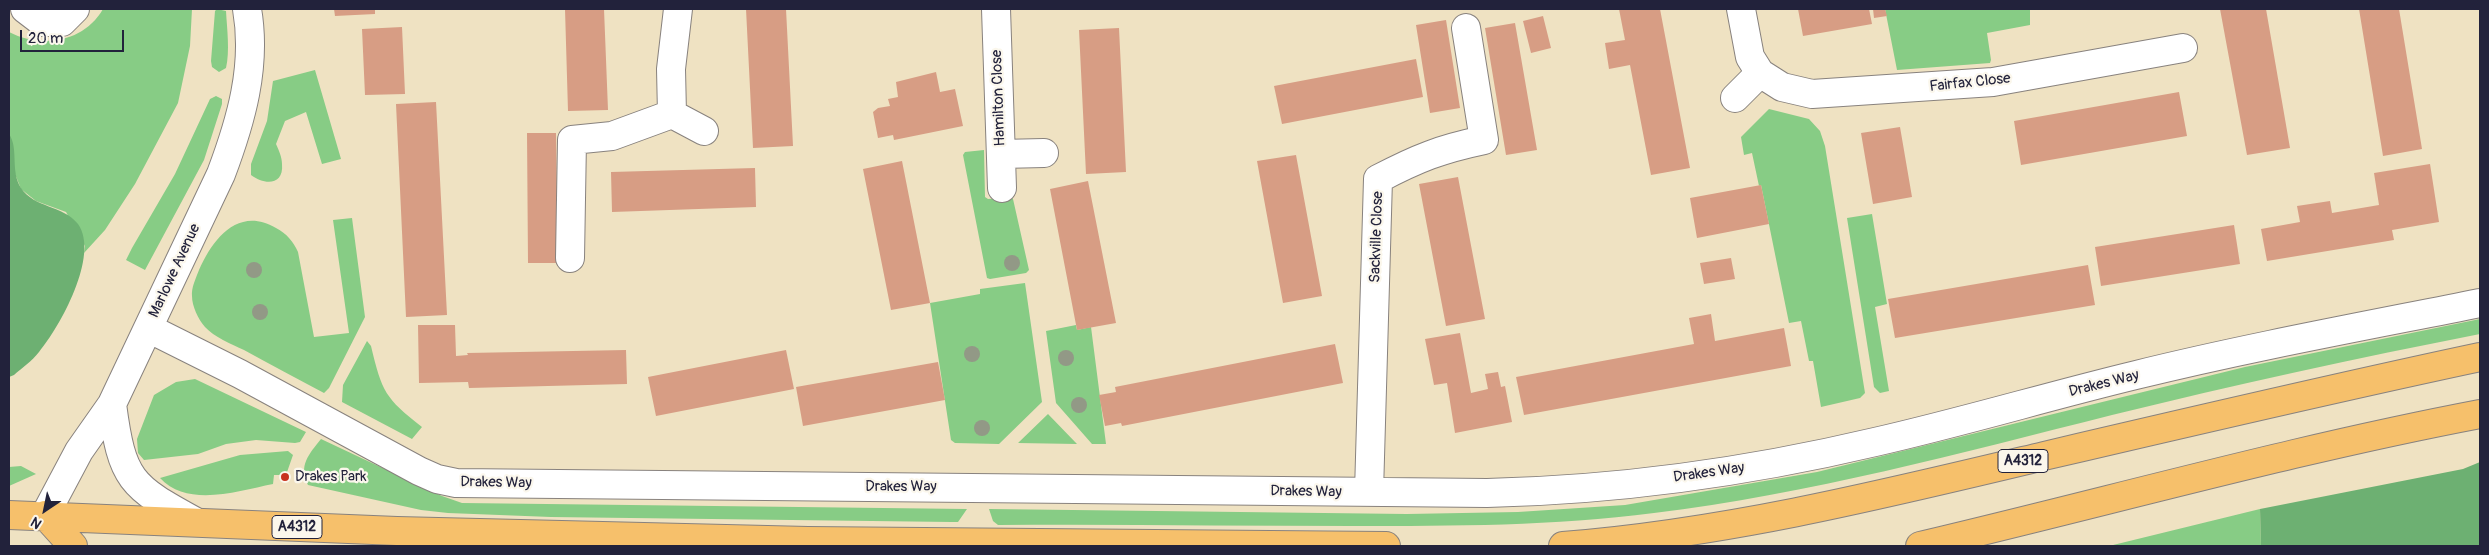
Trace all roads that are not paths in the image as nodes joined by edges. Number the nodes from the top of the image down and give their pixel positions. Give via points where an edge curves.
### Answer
1 (25, 9) edge
2 (75, 9) edge
3 (247, 9) edge
4 (678, 9) edge
5 (996, 9) edge
6 (1741, 9) edge
7 (1466, 28) dead end
8 (2184, 48) dead end
9 (1760, 73) junction
10 (1735, 98) dead end
11 (672, 114) junction
12 (704, 130) dead end
13 (1044, 153) dead end
14 (1001, 154) junction
15 (1002, 188) dead end
16 (570, 258) dead end
17 (2480, 303) edge
18 (148, 328) junction
19 (2480, 357) edge
20 (112, 404) junction
21 (2480, 414) edge
22 (1369, 492) junction
23 (9, 515) edge
24 (45, 515) junction
25 (196, 522) junction
26 (1078, 545) edge
27 (73, 546) edge
28 (1386, 546) edge
29 (1563, 546) edge
30 (1920, 546) edge

1 - 2 street via 42,22 62,22
3 - 18 street, Marlowe Avenue via 250,42 248,86 233,142
4 - 11 street via 671,69
5 - 14 street, Hamilton Close
6 - 9 street via 1750,57
7 - 22 street, Sackville Close via 1484,140 1422,156 1378,179
8 - 9 street, Fairfax Close via 1992,82 1812,94 1782,87
9 - 10 street
11 - 12 street
11 - 16 street via 612,136 572,140
13 - 14 street
14 - 15 street, Hamilton Close
17 - 22 street, Drakes Way via 2224,355 1878,442 1740,469 1607,488 1548,492
18 - 20 street, Marlowe Avenue
18 - 22 street, Drakes Way via 418,471 456,482
19 - 29 main road, A4312 via 1819,509 1678,534
20 - 24 street, Marlowe Avenue via 79,451
20 - 25 street via 119,450 130,475 156,500
21 - 30 main road via 2286,455
23 - 24 main road, A4312
24 - 25 main road, A4312
24 - 27 main road
25 - 26 main road, A4312 via 397,531
26 - 28 main road, A4312

